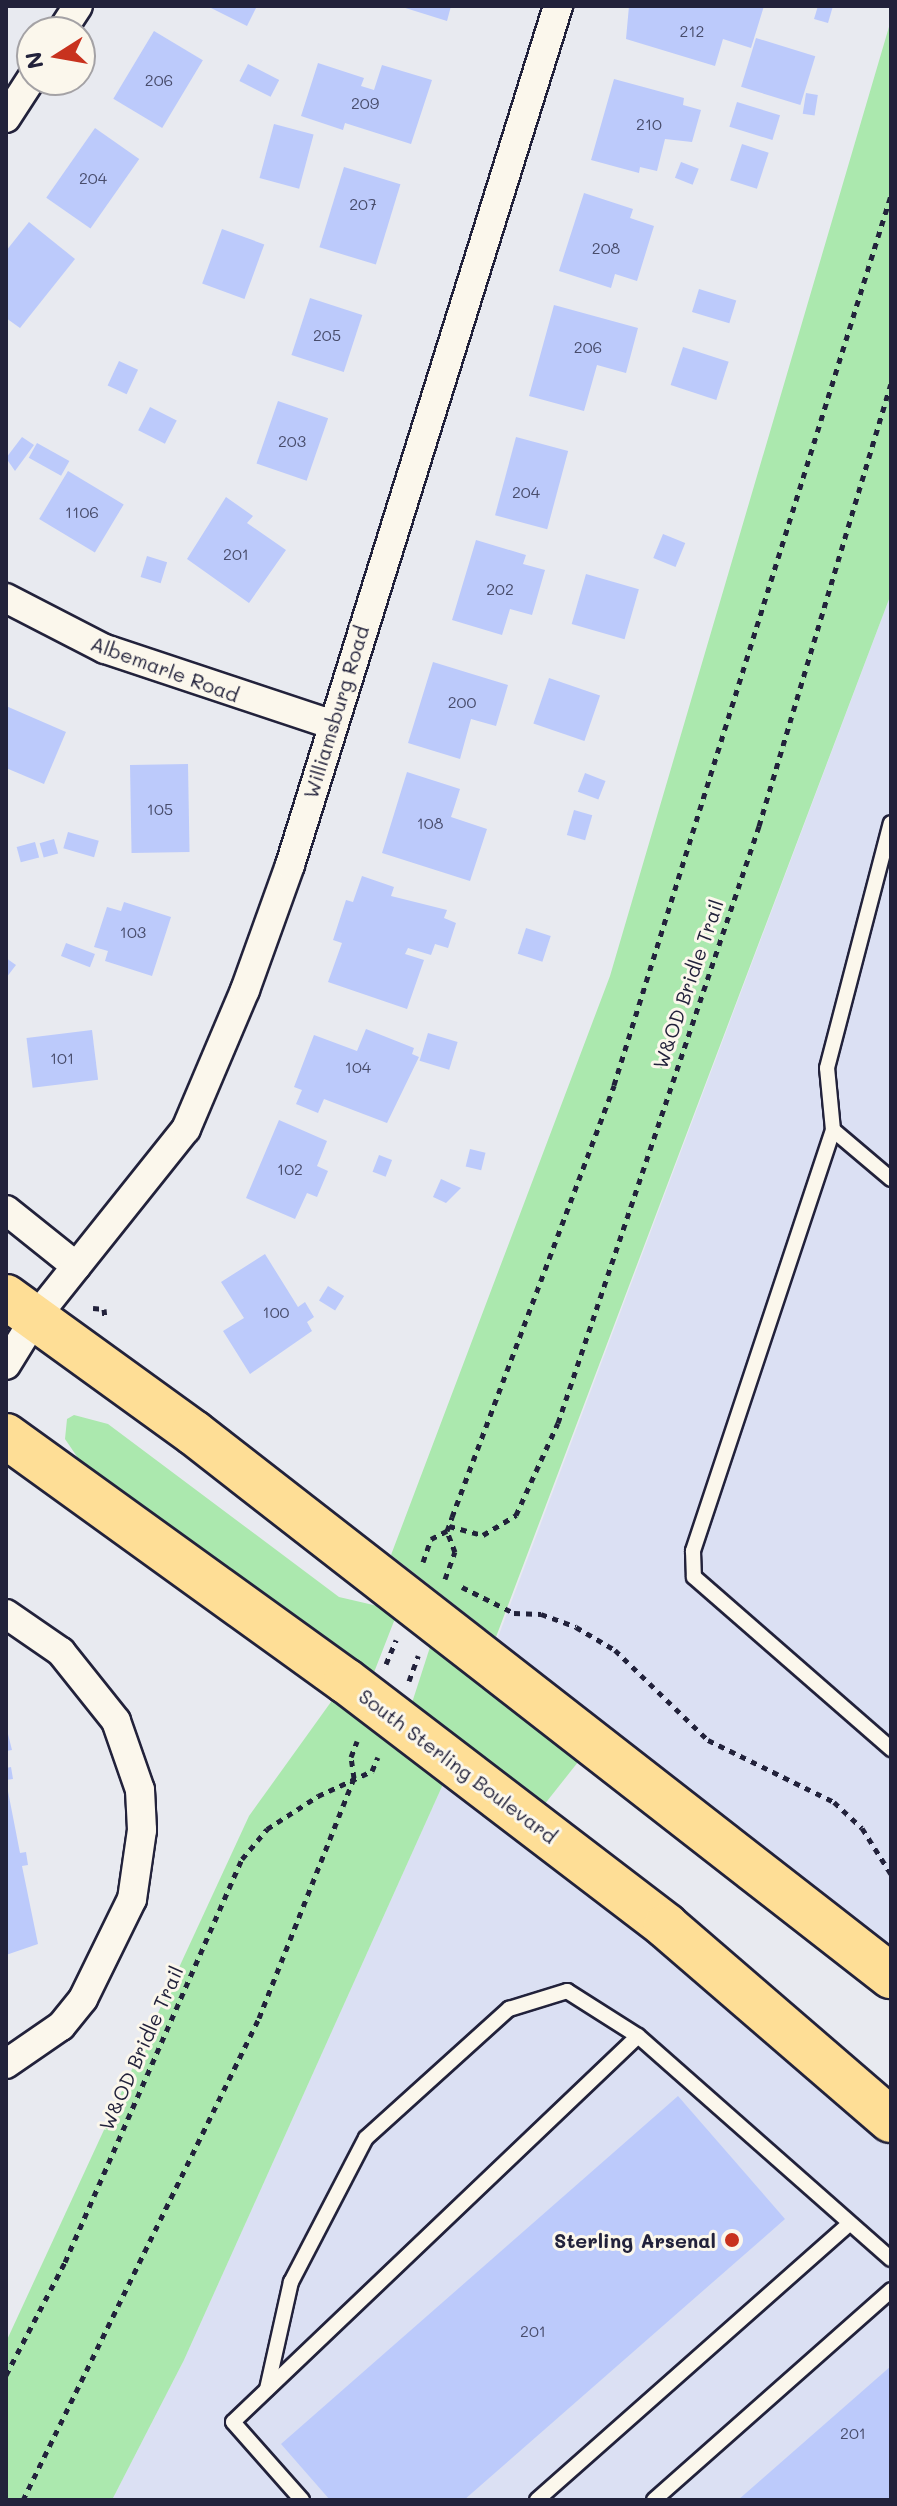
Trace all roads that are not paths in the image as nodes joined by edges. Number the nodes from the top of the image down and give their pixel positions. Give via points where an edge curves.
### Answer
1 (558, 6) edge
2 (20, 96) edge
3 (6, 118) edge
4 (6, 598) edge
5 (331, 724) junction
6 (891, 823) edge
7 (833, 1130) junction
8 (891, 1179) edge
9 (6, 1210) edge
10 (76, 1266) junction
11 (20, 1307) edge
12 (6, 1365) edge
13 (6, 1436) edge
14 (6, 1614) edge
15 (891, 1749) edge
16 (891, 1976) edge
17 (638, 2036) junction
18 (6, 2064) edge
19 (891, 2120) edge
20 (849, 2224) junction
21 (891, 2259) edge
22 (891, 2290) edge
23 (267, 2389) junction
24 (302, 2500) edge
25 (537, 2500) edge
26 (654, 2500) edge

1 - 5 street, Williamsburg Road
2 - 3 street
4 - 5 street, Albemarle Road via 105,649
5 - 10 street, Williamsburg Road via 290,865 186,1129
6 - 7 lane via 827,1068
7 - 8 lane
7 - 15 lane via 693,1551 694,1577
9 - 10 street
10 - 11 street, Williamsburg Road
11 - 12 street, Williamsburg Road
11 - 16 main road via 194,1433 425,1584
13 - 19 main road, South Sterling Boulevard via 378,1722 666,1926
14 - 18 street via 61,1652 116,1721 140,1790 142,1830 132,1899 83,1999 61,2026
17 - 20 lane
17 - 23 lane
17 - 23 lane via 567,1991 509,2009 366,2138 291,2282
20 - 21 lane
20 - 25 lane
22 - 26 lane
23 - 24 lane via 233,2422

